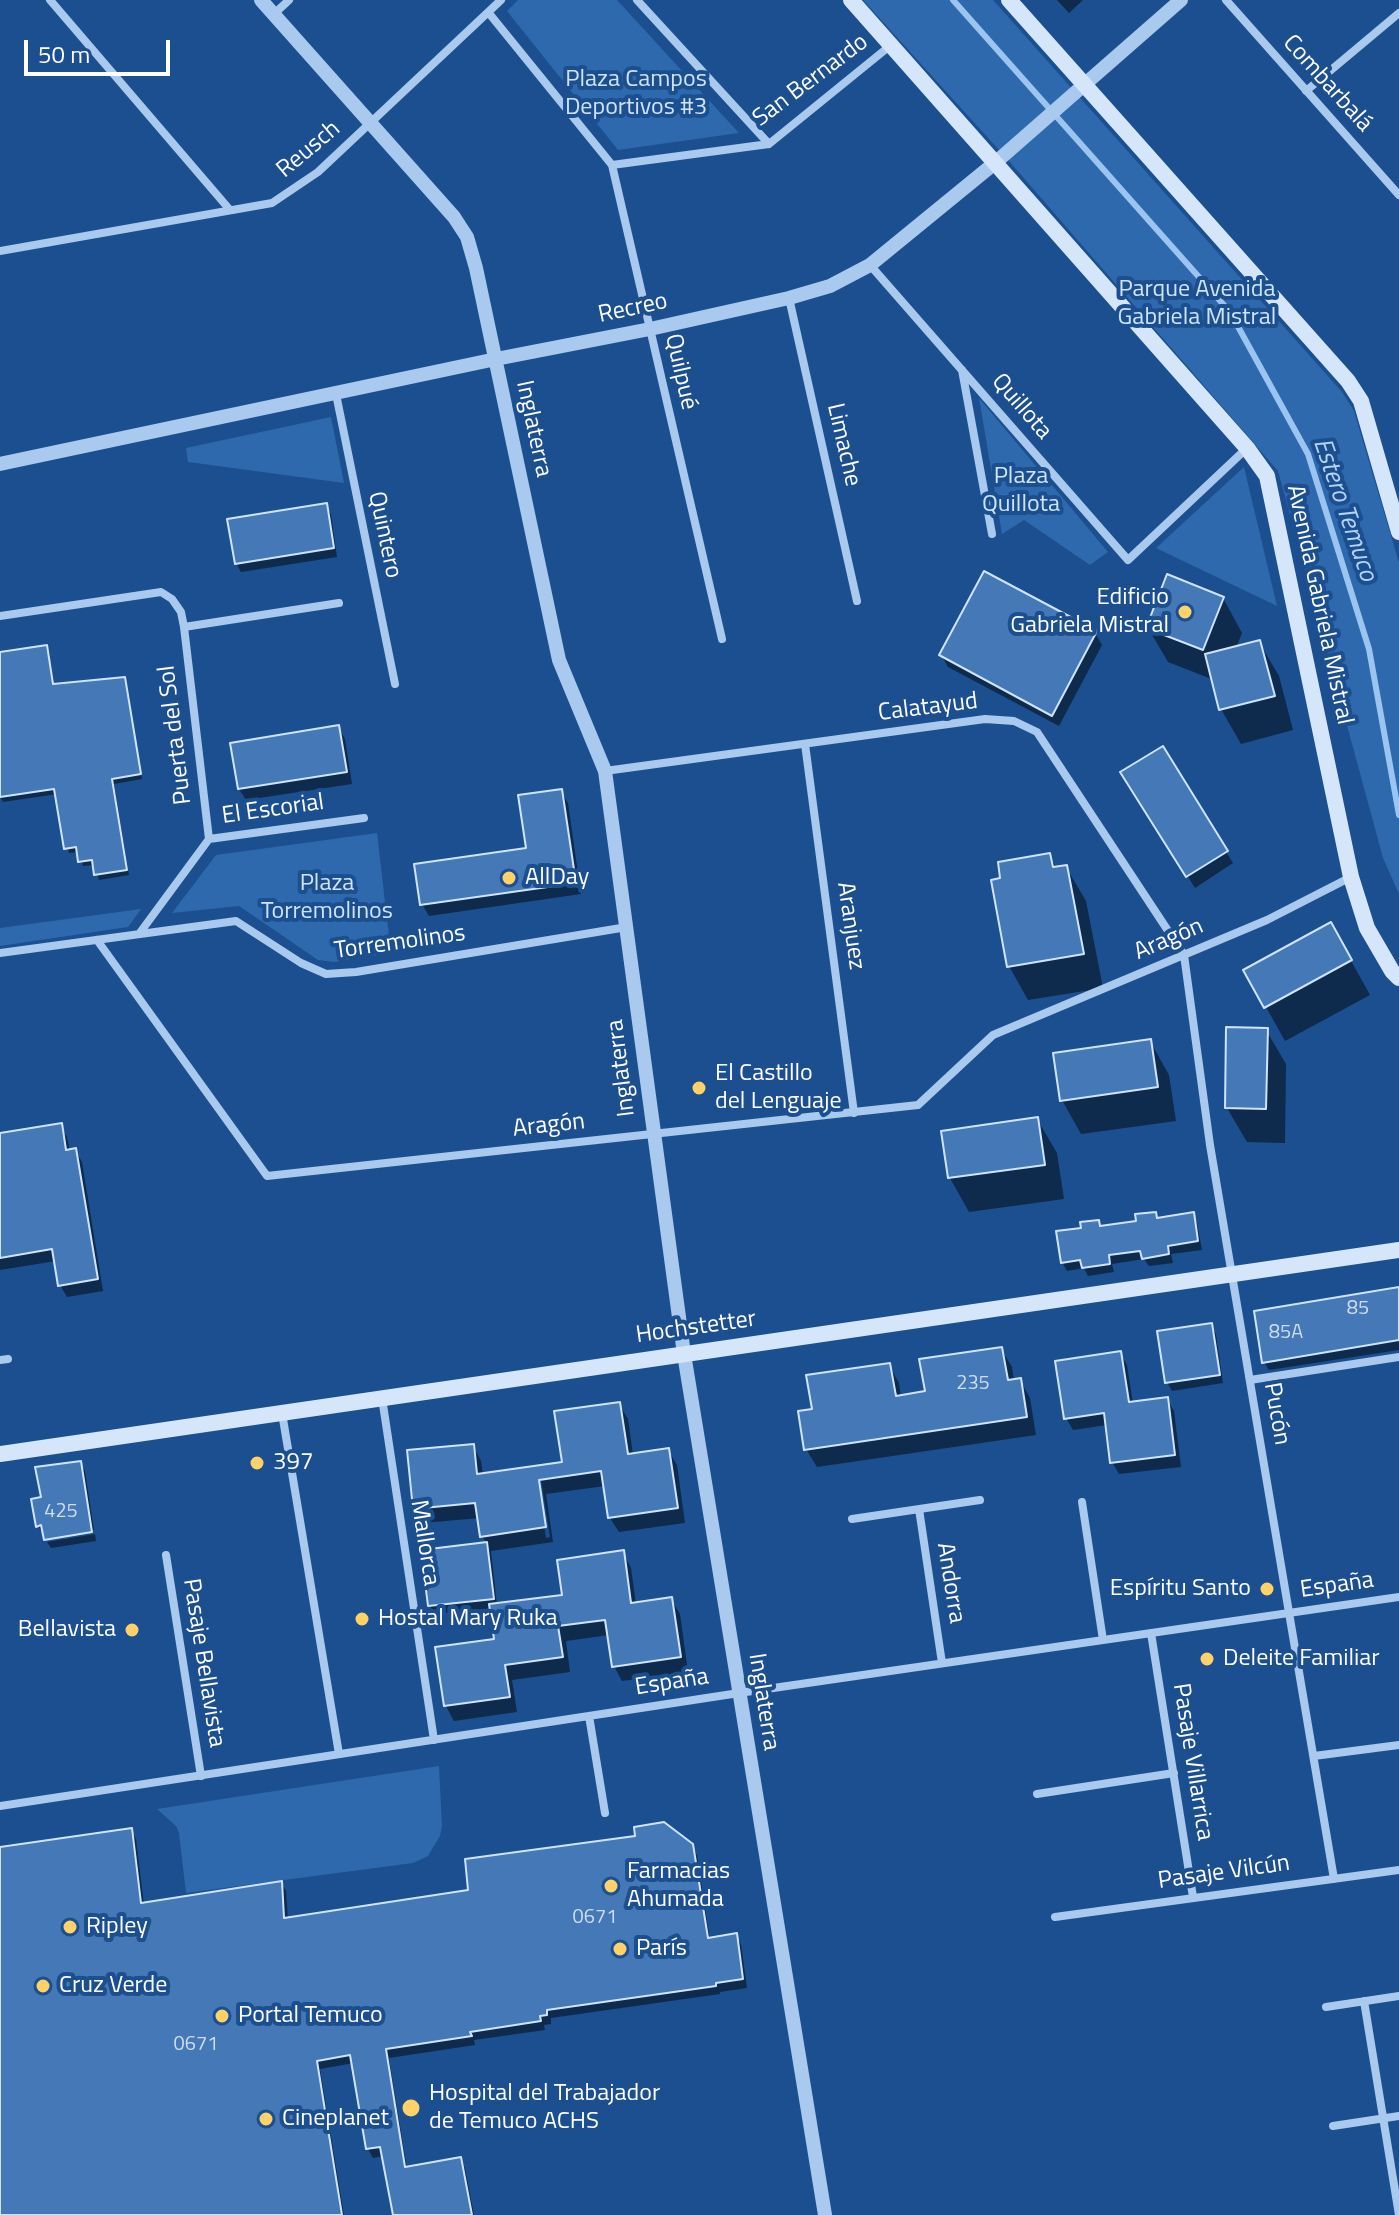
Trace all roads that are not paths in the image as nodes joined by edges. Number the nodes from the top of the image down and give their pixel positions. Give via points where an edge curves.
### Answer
1 (50, 0) edge
2 (261, 0) edge
3 (289, 0) edge
4 (501, 0) edge
5 (637, 0) edge
6 (851, 0) edge
7 (1009, 0) edge
8 (1181, 0) edge
9 (1226, 0) edge
10 (488, 12) junction
11 (1399, 13) edge
12 (274, 14) junction
13 (891, 45) junction
14 (1079, 89) junction
15 (1306, 91) junction
16 (371, 123) junction
17 (769, 144) junction
18 (996, 162) junction
19 (612, 165) junction
20 (1399, 195) edge
21 (230, 210) junction
22 (0, 251) edge
23 (870, 265) junction
24 (789, 298) junction
25 (650, 329) junction
26 (496, 359) junction
27 (961, 369) junction
28 (336, 394) junction
29 (1247, 448) junction
30 (0, 464) edge
31 (1399, 532) edge
32 (992, 534) dead end
33 (857, 601) dead end
34 (339, 603) dead end
35 (0, 616) edge
36 (184, 627) junction
37 (722, 639) dead end
38 (395, 684) dead end
39 (805, 744) junction
40 (605, 771) junction
41 (364, 818) dead end
42 (209, 839) junction
43 (1351, 877) junction
44 (627, 927) junction
45 (139, 934) junction
46 (97, 940) junction
47 (0, 953) edge
48 (1184, 955) junction
49 (1399, 978) edge
50 (854, 1113) junction
51 (653, 1134) junction
52 (1399, 1250) edge
53 (1232, 1274) junction
54 (684, 1354) junction
55 (1399, 1357) edge
56 (1250, 1380) junction
57 (382, 1398) junction
58 (282, 1413) junction
59 (0, 1454) edge
60 (980, 1500) dead end
61 (1082, 1502) dead end
62 (919, 1509) junction
63 (852, 1519) dead end
64 (166, 1555) dead end
65 (1399, 1597) edge
66 (1289, 1613) junction
67 (1151, 1633) junction
68 (1103, 1640) junction
69 (942, 1663) junction
70 (739, 1693) junction
71 (589, 1716) junction
72 (434, 1740) junction
73 (1399, 1745) edge
74 (339, 1754) junction
75 (1314, 1756) junction
76 (1174, 1773) junction
77 (201, 1776) junction
78 (1037, 1794) dead end
79 (0, 1806) edge
80 (605, 1813) dead end
81 (1399, 1870) edge
82 (1334, 1879) junction
83 (1193, 1897) junction
84 (1055, 1917) dead end
85 (1399, 1996) edge
86 (1364, 2001) junction
87 (1326, 2007) dead end
88 (1399, 2116) edge
89 (1383, 2118) junction
90 (1333, 2126) dead end
91 (825, 2215) edge
92 (1399, 2215) edge

1 - 21 street
2 - 12 street, Inglaterra
3 - 12 street
4 - 10 street, Reusch
5 - 17 street
6 - 13 main road, Avenida Gabriela Mistral
7 - 14 main road
8 - 14 street, Recreo
9 - 15 street, Combarbalá
10 - 16 street, Reusch
10 - 19 street, Quilpué
11 - 15 street
12 - 16 street, Inglaterra
13 - 17 street, San Bernardo
13 - 18 main road, Avenida Gabriela Mistral
14 - 18 street, Recreo
14 - 31 main road via 1348,381 1361,401
15 - 20 street, Combarbalá
16 - 21 street, Reusch via 284,197
16 - 26 street, Inglaterra via 467,237
17 - 19 street, San Bernardo
18 - 23 street, Recreo
18 - 29 main road, Avenida Gabriela Mistral
19 - 25 street, Quilpué
21 - 22 street, Reusch
23 - 24 street, Recreo via 830,286
23 - 27 street, Quillota
24 - 25 street, Recreo
24 - 33 street, Limache
25 - 26 street, Recreo
25 - 37 street, Quilpué
26 - 28 street, Recreo
26 - 40 street, Inglaterra via 559,660
27 - 29 street, Quillota via 1128,560
27 - 32 street
28 - 30 street, Recreo
28 - 38 street, Quintero
29 - 43 main road, Avenida Gabriela Mistral via 1267,476
34 - 36 street
35 - 36 street via 161,592 181,612
36 - 42 street, Puerta del Sol
39 - 40 street, Calatayud
39 - 48 street, Calatayud via 985,719 1014,721 1037,732
39 - 50 street, Aranjuez
40 - 44 street, Inglaterra
41 - 42 street, El Escorial
42 - 45 street, El Escorial
43 - 48 street, Aragón
43 - 49 main road, Avenida Gabriela Mistral via 1367,928
44 - 45 street, Torremolinos via 326,974 236,921
44 - 51 street, Inglaterra
45 - 46 street, Torremolinos
46 - 47 street, Torremolinos
46 - 51 street, Aragón via 267,1176
48 - 50 street, Aragón via 993,1035 918,1105
48 - 53 street, Pucón
50 - 51 street, Aragón
51 - 54 street, Inglaterra
52 - 53 main road, Hochstetter
53 - 54 main road, Hochstetter
53 - 56 street, Pucón
54 - 57 main road, Hochstetter
54 - 70 street, Inglaterra
55 - 56 street
56 - 66 street, Pucón
57 - 58 main road, Hochstetter
57 - 72 street, Mallorca
58 - 59 main road, Hochstetter
58 - 74 street
60 - 62 street
61 - 68 street
62 - 63 street
62 - 69 street, Andorra
64 - 77 street, Pasaje Bellavista
65 - 66 street, España
66 - 67 street, España
66 - 75 street, Pucón
67 - 68 street, España
67 - 76 street, Pasaje Villarrica
68 - 69 street, España
69 - 70 street, España
70 - 71 street, España
70 - 91 street, Inglaterra
71 - 72 street, España
71 - 80 street
72 - 74 street, España
73 - 75 street
74 - 77 street, España
75 - 82 street, Pucón
76 - 78 street
76 - 83 street, Pasaje Villarrica
77 - 79 street, España
81 - 82 street, Pasaje Vilcún
82 - 83 street, Pasaje Vilcún
83 - 84 street, Pasaje Vilcún
85 - 86 street
86 - 87 street
86 - 89 street
88 - 89 street
89 - 90 street
89 - 92 street

